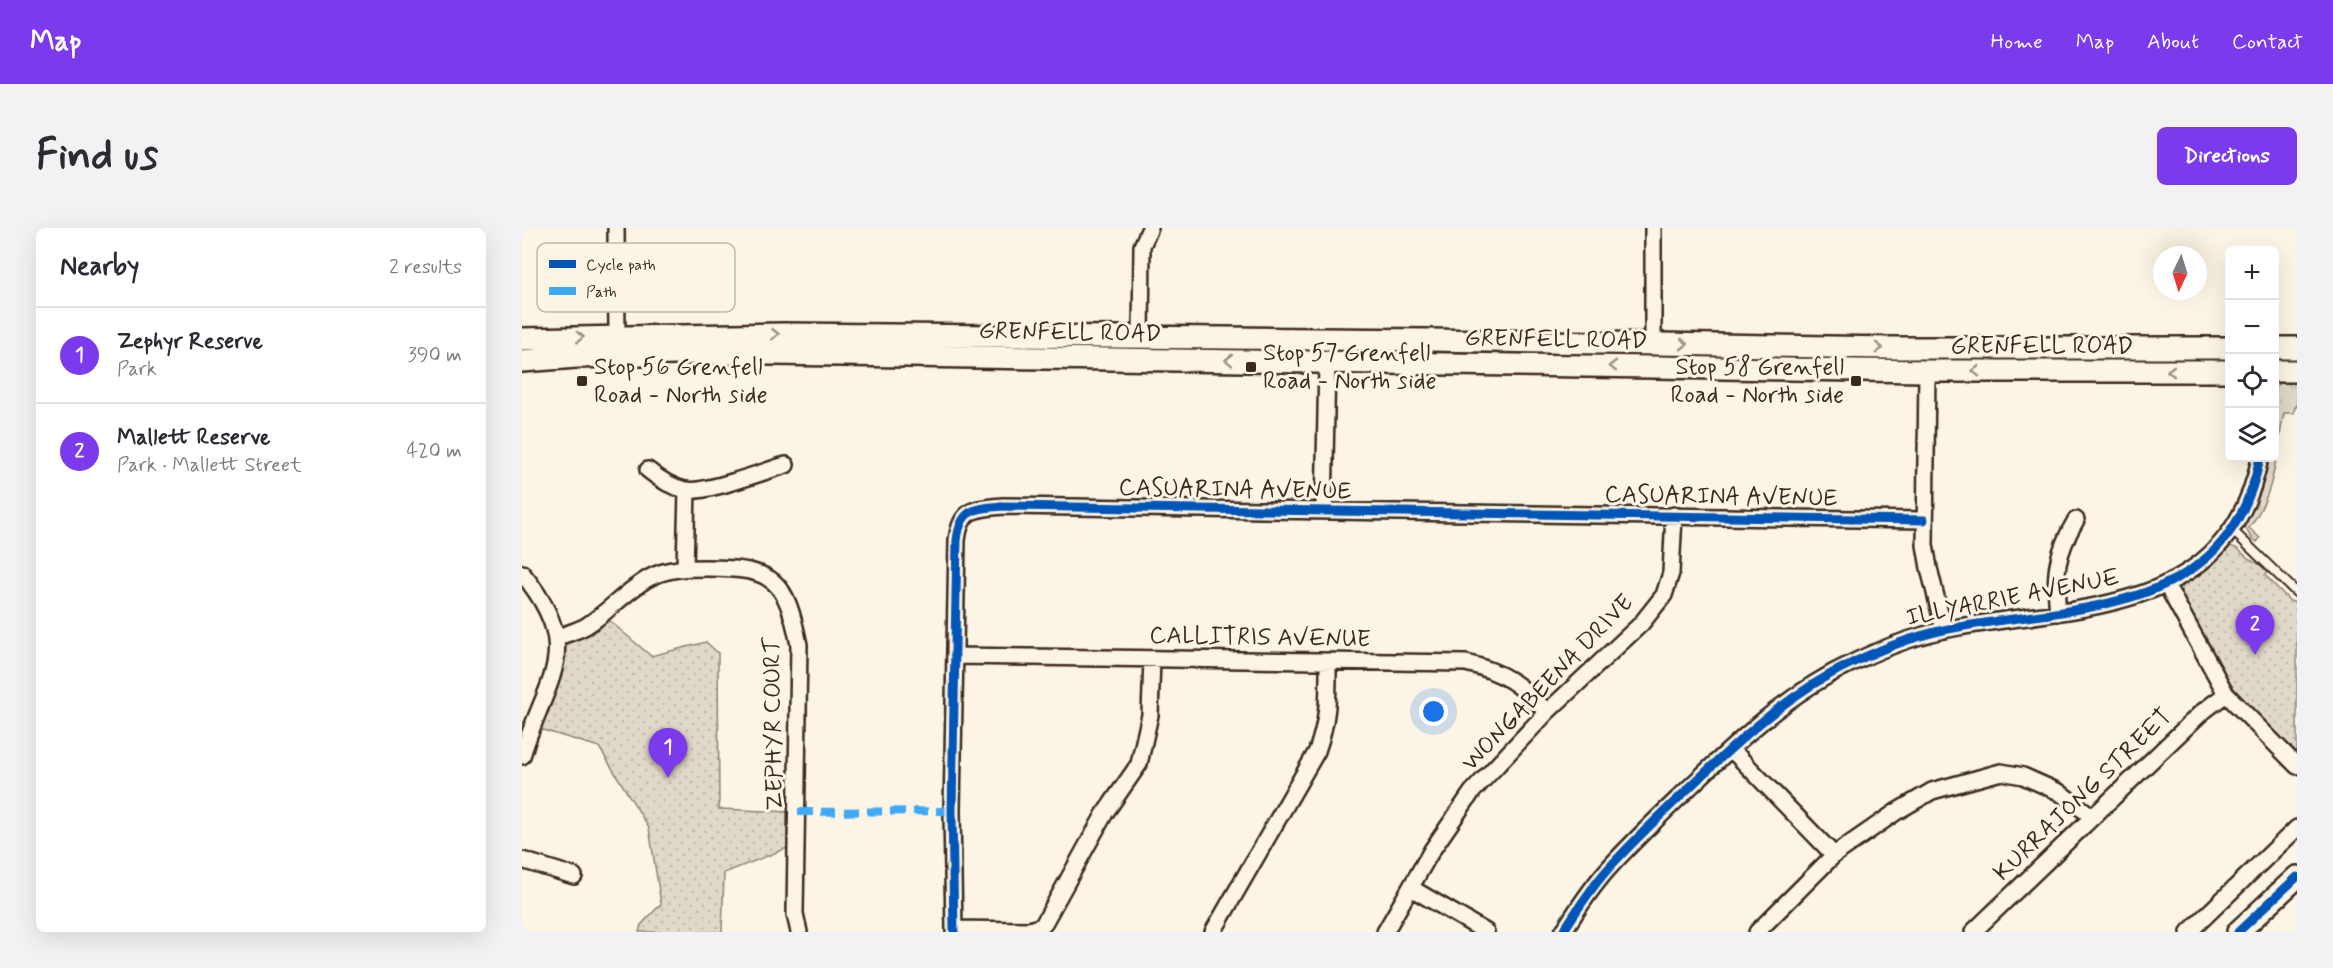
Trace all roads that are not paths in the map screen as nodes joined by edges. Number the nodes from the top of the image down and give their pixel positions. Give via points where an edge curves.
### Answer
1 (616, 228) edge
2 (1150, 228) edge
3 (1653, 228) edge
4 (616, 243) edge
5 (617, 312) edge
6 (617, 337) junction
7 (1141, 337) junction
8 (522, 339) edge
9 (1328, 339) junction
10 (1653, 344) junction
11 (2225, 348) edge
12 (2279, 348) edge
13 (2297, 348) edge
14 (1141, 359) junction
15 (522, 361) edge
16 (1328, 362) junction
17 (1652, 366) junction
18 (1927, 371) junction
19 (2225, 371) edge
20 (2279, 371) edge
21 (2297, 371) edge
22 (2259, 462) edge
23 (786, 465) dead end
24 (648, 470) dead end
25 (687, 490) junction
26 (1324, 511) junction
27 (1674, 515) junction
28 (1924, 520) junction
29 (2076, 520) dead end
30 (2231, 529) junction
31 (685, 568) junction
32 (522, 573) edge
33 (2166, 584) junction
34 (2297, 593) edge
35 (2058, 613) junction
36 (1944, 630) junction
37 (556, 638) junction
38 (956, 656) junction
39 (1152, 658) junction
40 (1328, 661) junction
41 (2226, 694) junction
42 (1547, 712) junction
43 (525, 738) edge
44 (1731, 749) junction
45 (522, 756) edge
46 (2297, 766) edge
47 (2093, 817) junction
48 (2297, 828) edge
49 (1834, 855) junction
50 (522, 860) edge
51 (574, 876) dead end
52 (2297, 877) edge
53 (1411, 888) junction
54 (954, 931) edge
55 (799, 932) edge
56 (1213, 932) edge
57 (1385, 932) edge
58 (1486, 932) edge
59 (1563, 932) edge
60 (1757, 932) edge
61 (1973, 932) edge
62 (2189, 932) edge
63 (2238, 932) edge

1 - 4 street
2 - 7 street via 1142,246
3 - 10 street
5 - 6 street
6 -> 7 main road, GRENFELL ROAD
8 -> 6 main road, GRENFELL ROAD
7 - 9 main road, GRENFELL ROAD
7 - 14 main road
9 - 10 main road, GRENFELL ROAD
9 - 16 main road
10 -> 11 main road, GRENFELL ROAD
10 - 17 main road
12 - 13 main road
14 - 15 main road, GRENFELL ROAD via 706,353
16 -> 14 main road, GRENFELL ROAD
17 -> 16 main road, GRENFELL ROAD
16 - 26 street
17 - 18 main road, GRENFELL ROAD
19 -> 18 main road, GRENFELL ROAD
18 - 28 street
20 - 21 main road
22 - 30 street, ILLYARRIE AVENUE via 2246,504
23 - 25 street via 722,485
24 - 25 street
25 - 31 street
26 - 27 street, CASUARINA AVENUE
26 - 38 street, CASUARINA AVENUE via 1003,506 969,512 959,523 957,540
27 - 28 street, CASUARINA AVENUE
27 - 42 street, WONGABEENA DRIVE via 1671,573 1664,595 1641,624
28 - 36 street via 1929,568
29 - 35 street via 2063,542 2058,563
30 - 33 street, ILLYARRIE AVENUE via 2203,560
30 - 34 lane
31 - 37 street, ZEPHYR COURT via 648,578 585,626
31 - 55 street, ZEPHYR COURT via 749,569 766,576 780,589 792,611 799,645 795,914
32 - 37 street via 544,602
33 - 35 street, ILLYARRIE AVENUE via 2113,604
33 - 41 street
35 - 36 street, ILLYARRIE AVENUE
36 - 44 street, ILLYARRIE AVENUE via 1876,652 1822,679
37 - 43 street via 558,651 550,687
38 - 39 street, CALLITRIS AVENUE
38 - 54 street, CASUARINA AVENUE
39 - 40 street, CALLITRIS AVENUE
39 - 54 street via 1150,715 1139,764 1105,813 1043,925 1030,930
40 - 42 street, CALLITRIS AVENUE via 1466,663 1492,669 1522,687
40 - 56 street via 1326,726 1317,751
41 - 46 street
41 - 47 street, KURRAJONG STREET via 2201,713
42 - 53 street, WONGABEENA DRIVE via 1472,792
43 - 45 street
44 - 49 street
44 - 59 street, ILLYARRIE AVENUE via 1606,871
47 - 49 street via 2059,792 2023,776 2001,772 1932,791
47 - 61 street, KURRAJONG STREET
48 - 62 street
49 - 60 street
50 - 51 street
52 - 63 main road
53 - 57 street, WONGABEENA DRIVE
53 - 58 street

